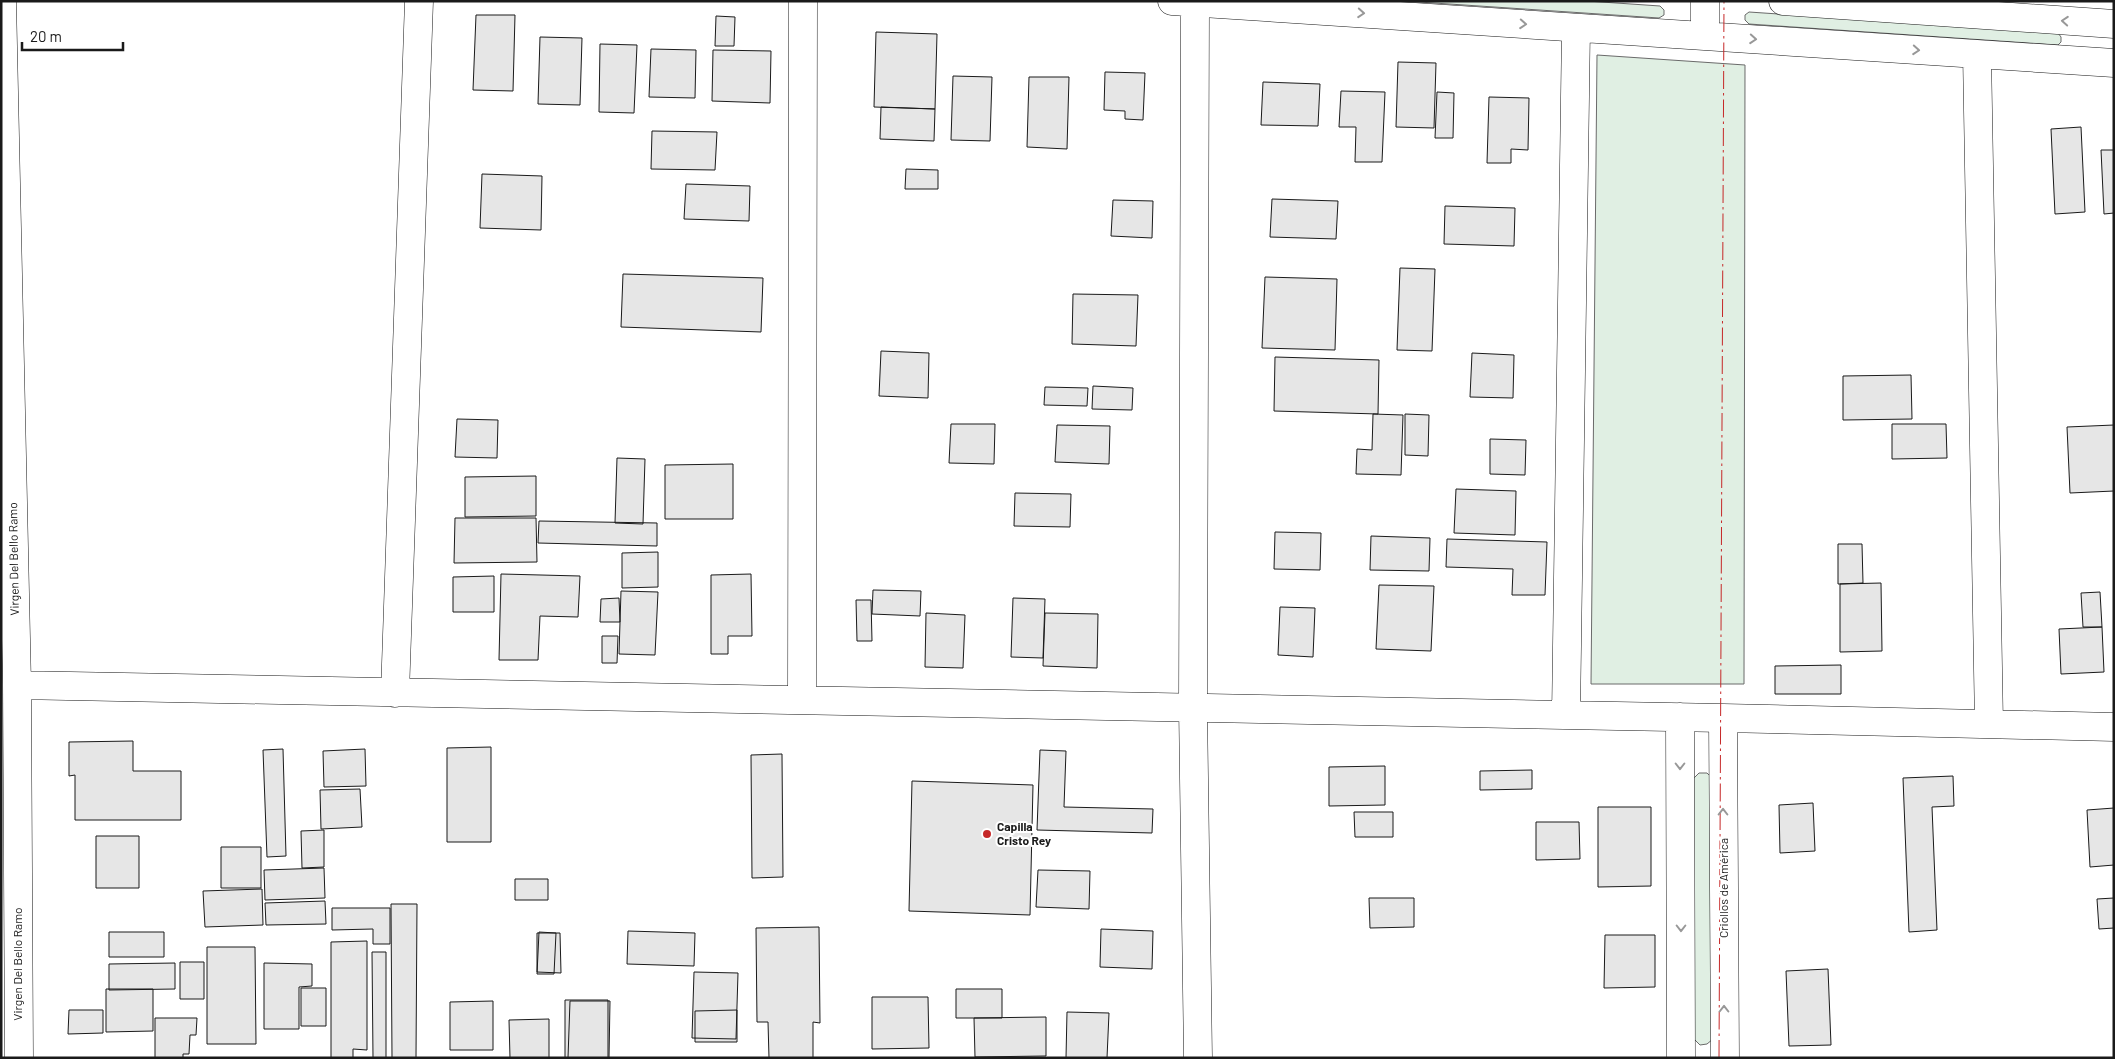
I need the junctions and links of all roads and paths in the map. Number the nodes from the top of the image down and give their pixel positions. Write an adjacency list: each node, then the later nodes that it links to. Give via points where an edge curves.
1 (2, 1): 13 (street, Virgen Del Bello Ramo)
2 (419, 1): 15 (street)
3 (803, 1): 16 (street)
4 (1705, 1): 10 (street)
5 (1783, 1): 8 (street, one-way to 5)
6 (1184, 2): 7 (street); 17 (street)
7 (1333, 6): 9 (street, one-way to 9)
8 (2100, 16): 12 (street)
9 (1576, 28): 10 (street); 18 (street)
10 (1705, 36): 11 (street, one-way to 11)
11 (1977, 54): 12 (street); 21 (street)
12 (2102, 62)
13 (6, 424): 14 (street, Virgen Del Bello Ramo)
14 (17, 685): 15 (street); 23 (street, Virgen Del Bello Ramo)
15 (395, 693): 16 (street)
16 (802, 700): 17 (street)
17 (1193, 708): 18 (street); 24 (street)
18 (1566, 715): 19 (street)
19 (1680, 717): 20 (street); 25 (street, one-way to 25)
20 (1723, 718): 21 (street); 26 (street, Criollos de América, one-way to 20)
21 (1989, 724): 22 (street)
22 (2114, 728)
23 (19, 1058)
24 (1198, 1058)
25 (1681, 1058)
26 (1724, 1058)

